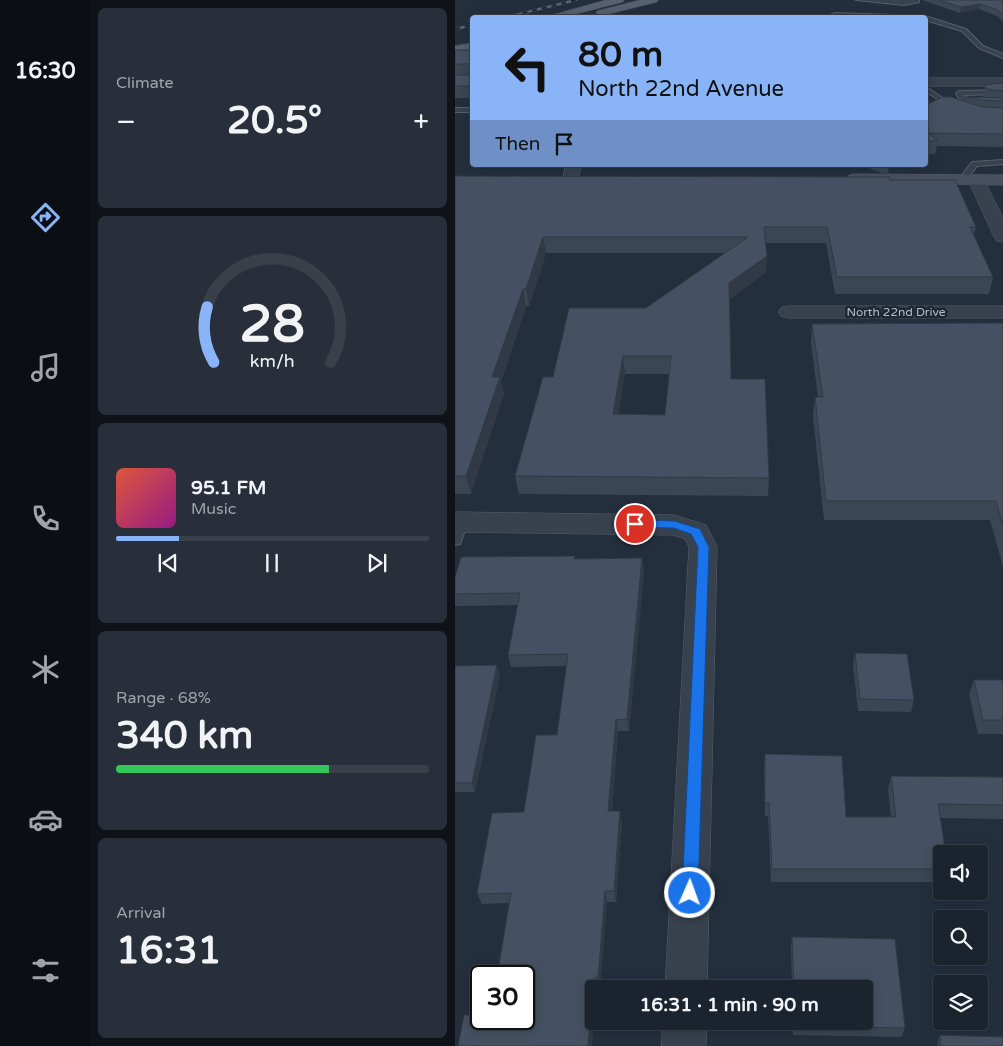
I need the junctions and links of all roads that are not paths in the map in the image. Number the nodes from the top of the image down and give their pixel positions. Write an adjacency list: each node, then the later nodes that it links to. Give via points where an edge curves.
1 (619, 0): 5 (main road)
2 (653, 0): 6 (main road)
3 (859, 0): 4 (lane, via 904,3)
4 (915, 0)
5 (558, 15)
6 (595, 15)
7 (928, 19): 12 (lane, via 964,30 981,47)
8 (470, 37): 9 (main road)
9 (455, 40)
10 (470, 47): 11 (main road)
11 (455, 50)
12 (1003, 56)
13 (928, 82): 14 (street)
14 (1003, 82)
15 (928, 90): 20 (lane)
16 (1003, 92): 17 (lane, via 959,93 973,104)
17 (1003, 106)
18 (455, 110): 19 (lane)
19 (470, 110)
20 (959, 112)
21 (1003, 162): 26 (lane, via 975,164)
22 (572, 172): 23 (street); 24 (street)
23 (551, 178)
24 (590, 178)
25 (835, 179): 26 (street)
26 (969, 180): 27 (street); 28 (street)
27 (1003, 180)
28 (1002, 234)
29 (788, 312): 30 (street, North 22nd Drive)
30 (1003, 312)
31 (457, 528): 32 (street, via 674,524 696,532 703,547)
32 (686, 980)
33 (685, 1030): 34 (street)
34 (684, 1046)

